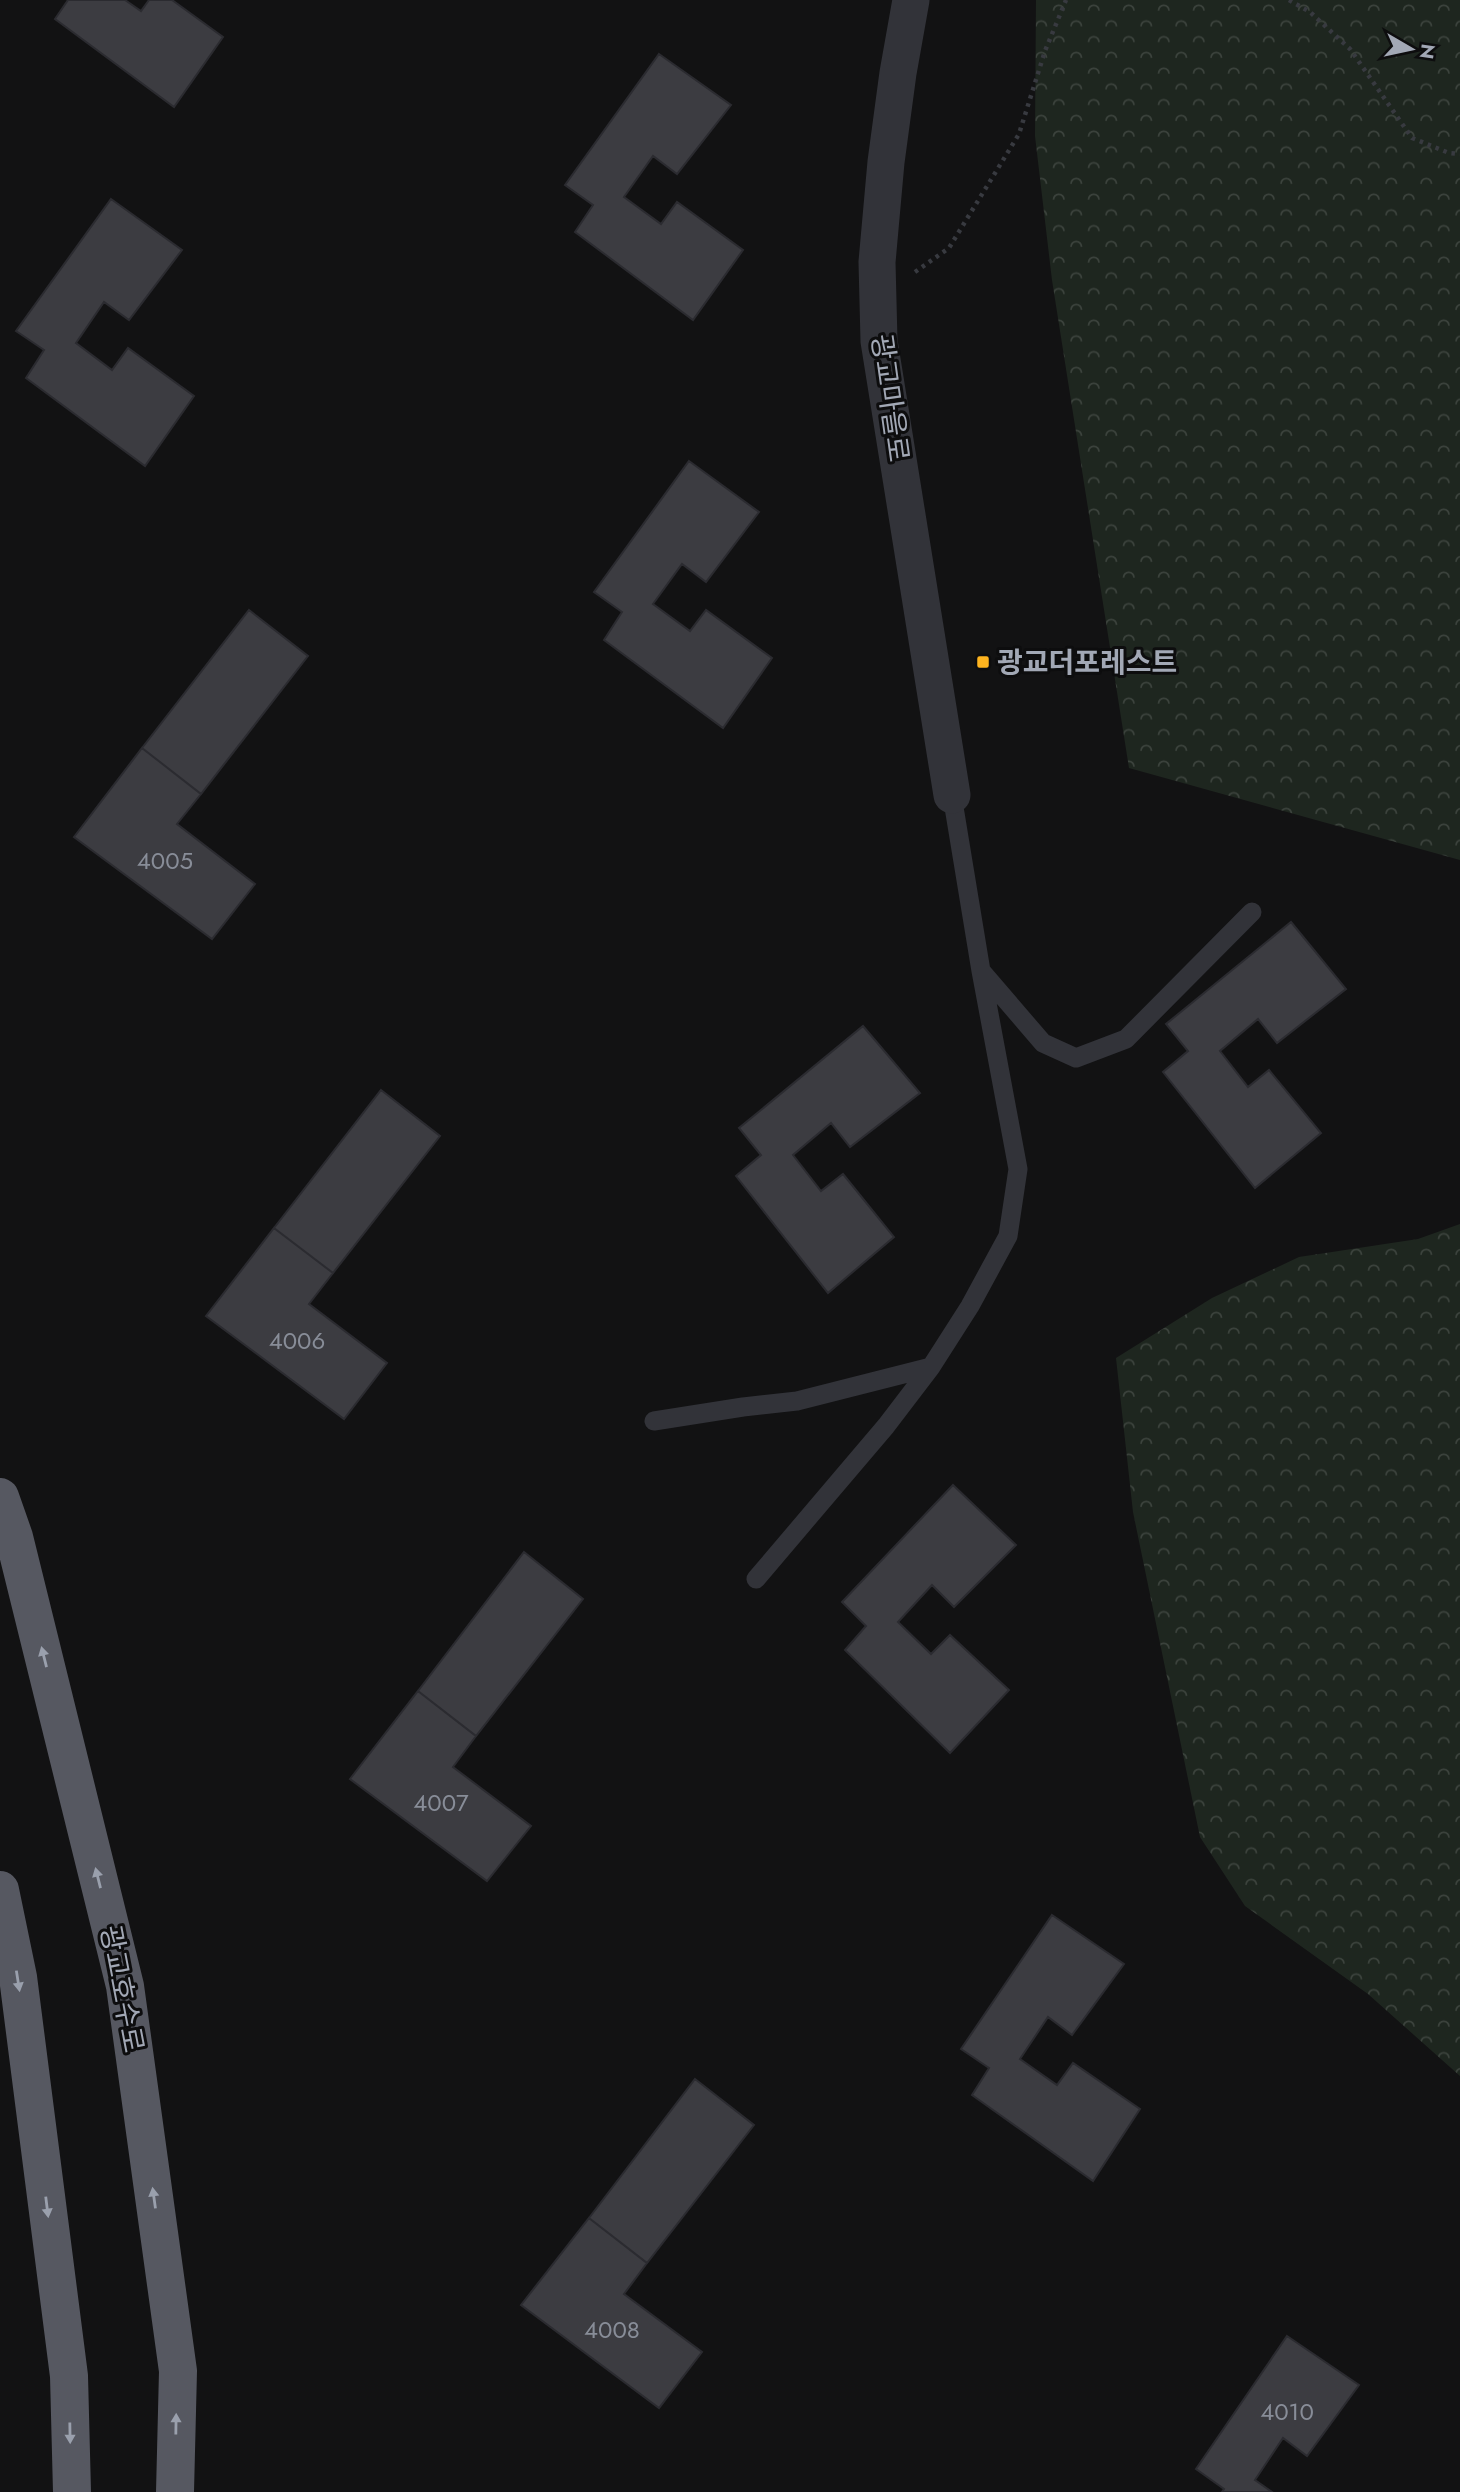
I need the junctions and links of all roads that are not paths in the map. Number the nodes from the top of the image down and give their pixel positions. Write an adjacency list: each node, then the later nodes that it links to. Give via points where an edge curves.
1 (911, 0): 2 (street, 광교마을로, via 886,162 877,261 879,341)
2 (952, 795): 4 (lane)
3 (1252, 912): 4 (lane, via 1126,1039 1076,1058 1043,1043)
4 (981, 971): 5 (lane, via 1018,1169 1008,1236)
5 (931, 1367): 6 (lane, via 797,1401); 8 (lane)
6 (654, 1421)
7 (0, 1497): 11 (highway, 광교호수로, one-way to 7, via 178,2371 125,1986 14,1537)
8 (756, 1579)
9 (0, 1890): 10 (highway, one-way to 10, via 18,1978 69,2376)
10 (72, 2492)
11 (175, 2492)

